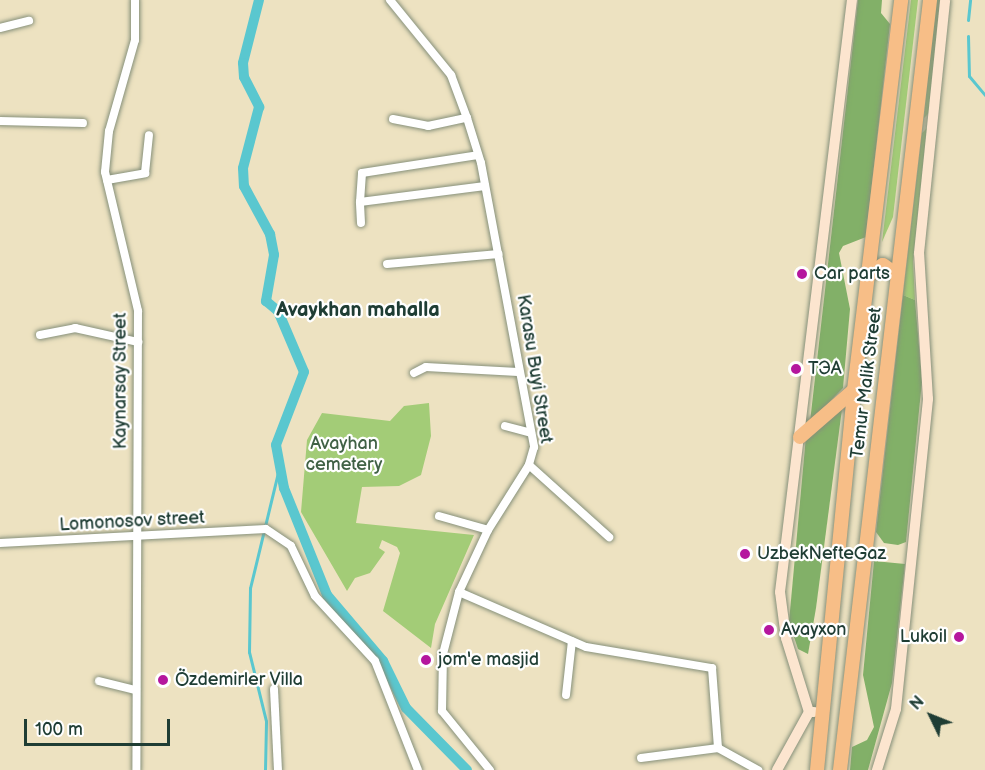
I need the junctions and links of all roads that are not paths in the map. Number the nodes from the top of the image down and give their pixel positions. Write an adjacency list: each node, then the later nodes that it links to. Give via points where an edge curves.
1 (135, 0): 17 (street, Kaynarsay Street, via 135,40 109,131)
2 (390, 0): 10 (street, Karasu Buyi Street, via 451,75)
3 (852, 0): 32 (street)
4 (901, 0): 24 (highway, Temur Malik Street)
5 (930, 0): 15 (highway, Temur Malik Street)
6 (945, 0): 9 (street)
7 (29, 21): 8 (street)
8 (0, 28)
9 (933, 116): 15 (street); 57 (street, via 918,272 928,399 896,709)
10 (467, 118): 11 (street, via 428,126); 16 (street, Karasu Buyi Street)
11 (393, 119)
12 (0, 121): 13 (street)
13 (83, 123)
14 (149, 135): 17 (street, via 145,172)
15 (914, 135): 23 (highway, Temur Malik Street)
16 (478, 155): 18 (street, Karasu Buyi Street); 19 (street, via 362,173)
17 (107, 180): 26 (street, Kaynarsay Street, via 138,311)
18 (486, 186): 19 (street); 21 (street, Karasu Buyi Street)
19 (360, 202): 20 (street)
20 (362, 223)
21 (499, 254): 22 (street); 27 (street, Karasu Buyi Street)
22 (387, 264)
23 (897, 274): 24 (highway, via 883,265); 46 (highway, Temur Malik Street)
24 (867, 276): 29 (highway, Temur Malik Street)
25 (40, 335): 26 (street, via 75,328)
26 (138, 342): 36 (street, Kaynarsay Street)
27 (518, 372): 28 (street, via 426,368); 31 (street, Karasu Buyi Street)
28 (414, 373)
29 (854, 390): 32 (highway); 45 (highway, Temur Malik Street)
30 (505, 426): 31 (street)
31 (531, 433): 33 (street, Karasu Buyi Street)
32 (800, 437): 45 (street, via 781,603)
33 (530, 465): 35 (street, Karasu Buyi Street); 37 (street)
34 (439, 516): 35 (street)
35 (488, 530): 39 (street, Karasu Buyi Street)
36 (137, 536): 38 (street, Lomonosov street); 43 (street, Kaynarsay Street); 51 (street, Lomonosov street, via 263,530 291,546 315,596 375,661)
37 (609, 537)
38 (0, 543)
39 (459, 592): 40 (street); 52 (street, Karasu Buyi Street, via 443,654 442,711)
40 (572, 641): 44 (street); 47 (street, via 636,659 712,668)
41 (99, 681): 43 (street)
42 (274, 689): 50 (street)
43 (136, 690): 49 (street, Kaynarsay Street)
44 (566, 695)
45 (816, 712): 46 (highway); 54 (street); 55 (highway, Temur Malik Street)
46 (846, 717): 56 (highway, Temur Malik Street)
47 (718, 748): 48 (street); 53 (street)
48 (641, 758)
49 (136, 770)
50 (278, 770)
51 (418, 770)
52 (490, 770)
53 (758, 770)
54 (777, 770)
55 (817, 770)
56 (840, 770)
57 (877, 770)

